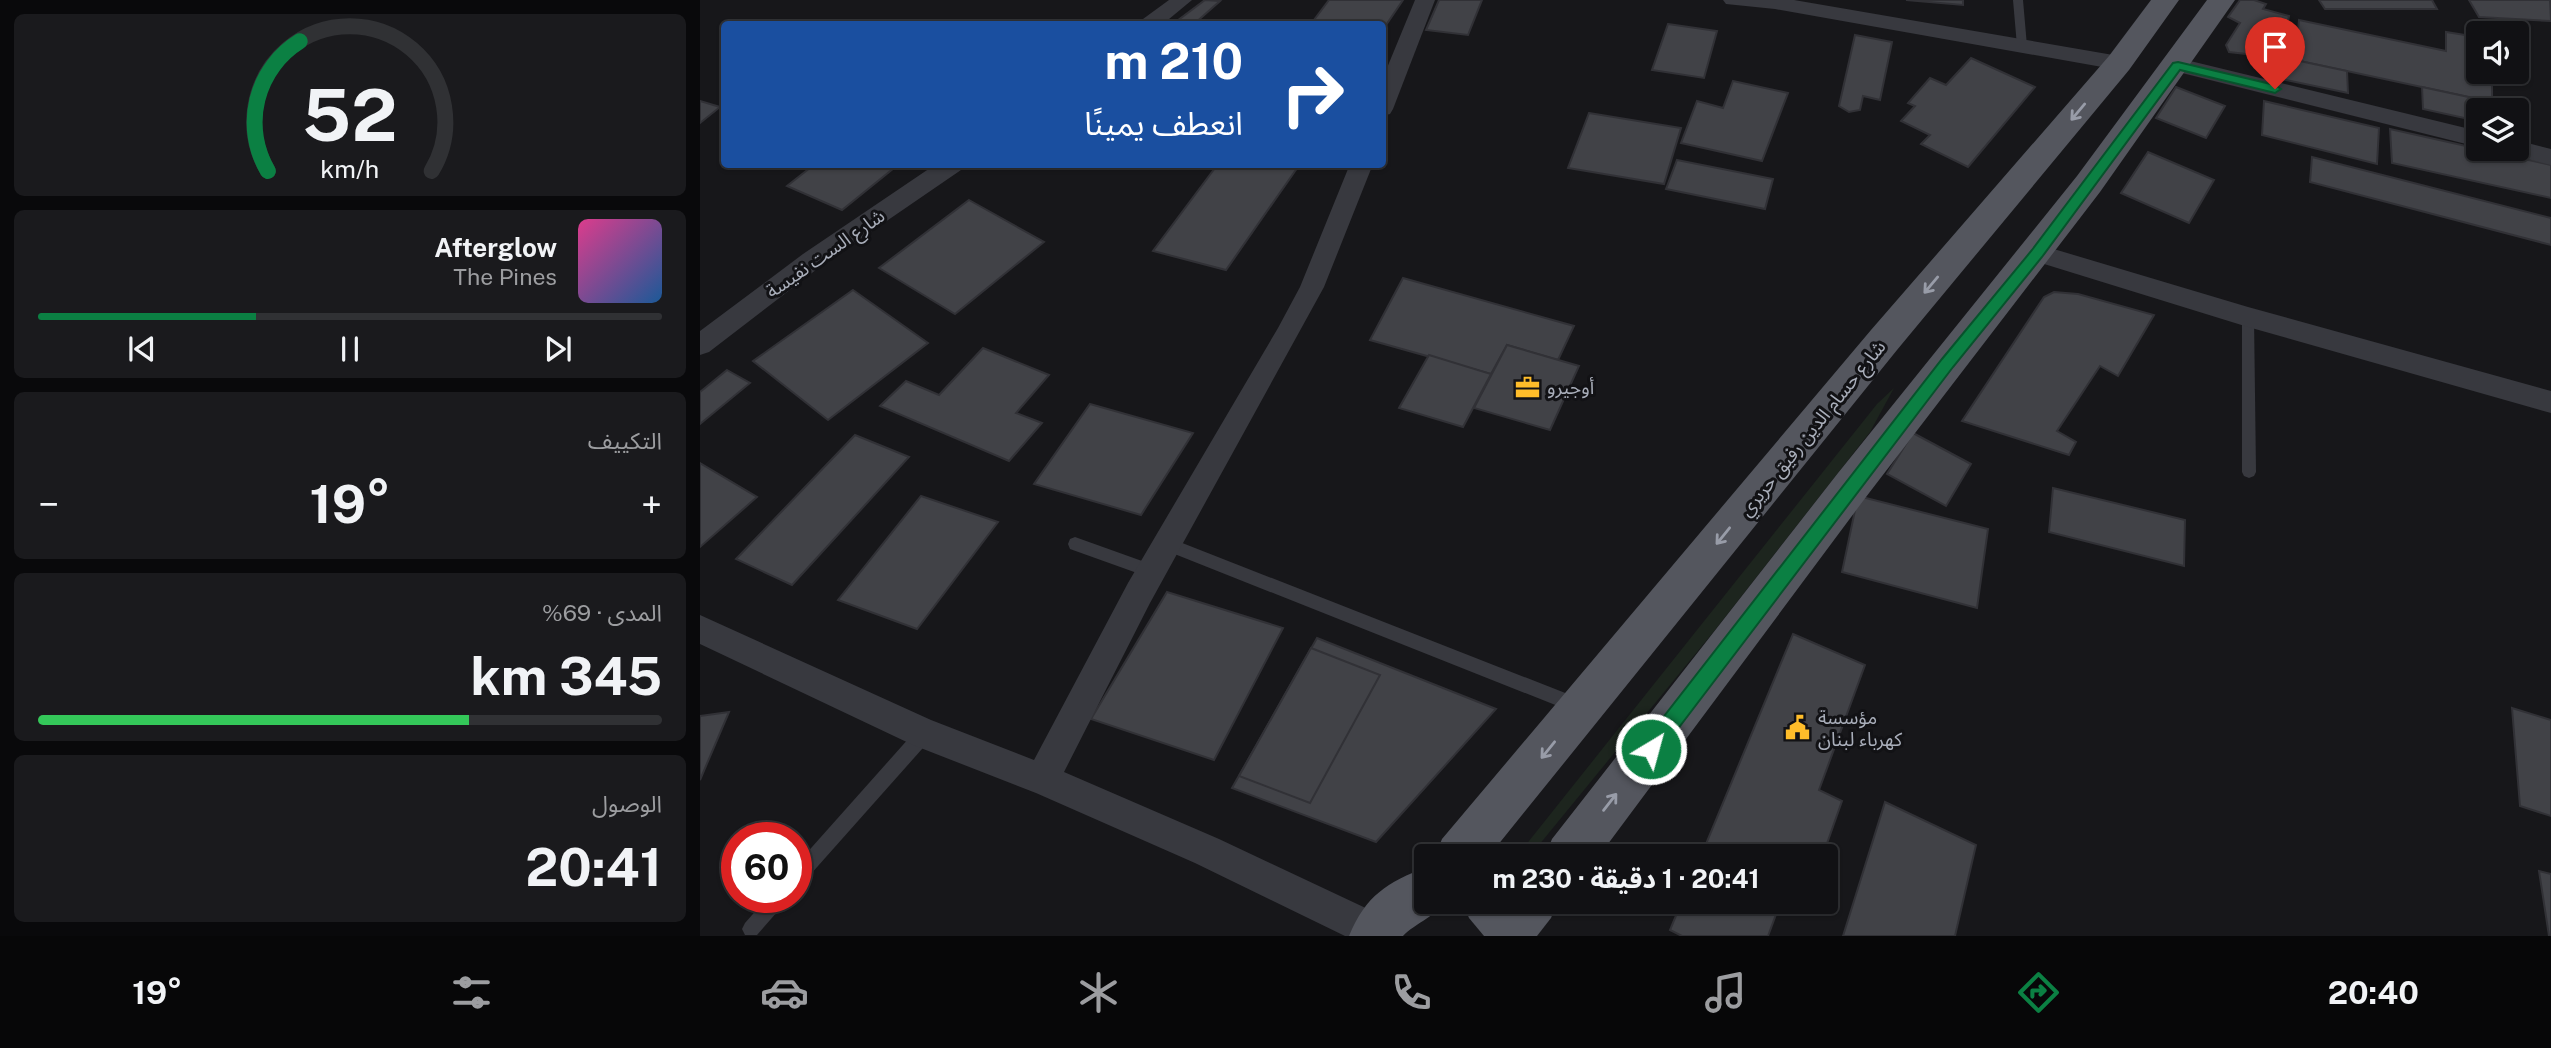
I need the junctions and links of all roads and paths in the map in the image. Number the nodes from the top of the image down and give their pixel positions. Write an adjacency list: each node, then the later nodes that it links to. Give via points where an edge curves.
1 (1182, 0): 7 (street)
2 (1425, 0): 11 (street)
3 (1733, 0): 8 (street, via 1775,3)
4 (2018, 0): 8 (lane)
5 (2165, 0): 9 (main road, شارع حسام الدين رفيق حريري)
6 (2221, 0): 10 (main road)
7 (1154, 21)
8 (2022, 46): 9 (street)
9 (2119, 63): 19 (main road, شارع حسام الدين رفيق حريري, one-way to 19)
10 (2178, 65): 12 (street); 17 (main road)
11 (1386, 99)
12 (2466, 136)
13 (2529, 151): 14 (street)
14 (2551, 157)
15 (947, 168): 20 (street, شارع الست نفيسة, via 812,260)
16 (1360, 168): 25 (street, via 1312,287)
17 (2037, 253): 18 (street); 21 (main road)
18 (2249, 317): 22 (street); 23 (lane)
19 (1884, 340): 21 (main road); 28 (main road, شارع حسام الدين رفيق حريري, one-way to 28)
20 (700, 345)
21 (1947, 363): 32 (main road, one-way to 21)
22 (2551, 402)
23 (2249, 472)
24 (1075, 544): 26 (lane)
25 (1167, 544): 26 (street); 28 (lane)
26 (1151, 571): 30 (street)
27 (700, 629): 29 (street)
28 (1583, 707): 31 (main road, شارع حسام الدين رفيق حريري, one-way to 31)
29 (924, 734): 30 (street); 33 (lane)
30 (1042, 779): 37 (street, via 1207,851)
31 (1469, 844)
32 (1578, 844)
33 (812, 860)
34 (1414, 896): 37 (main road)
35 (765, 913): 36 (lane)
36 (751, 929)
37 (1372, 935)

